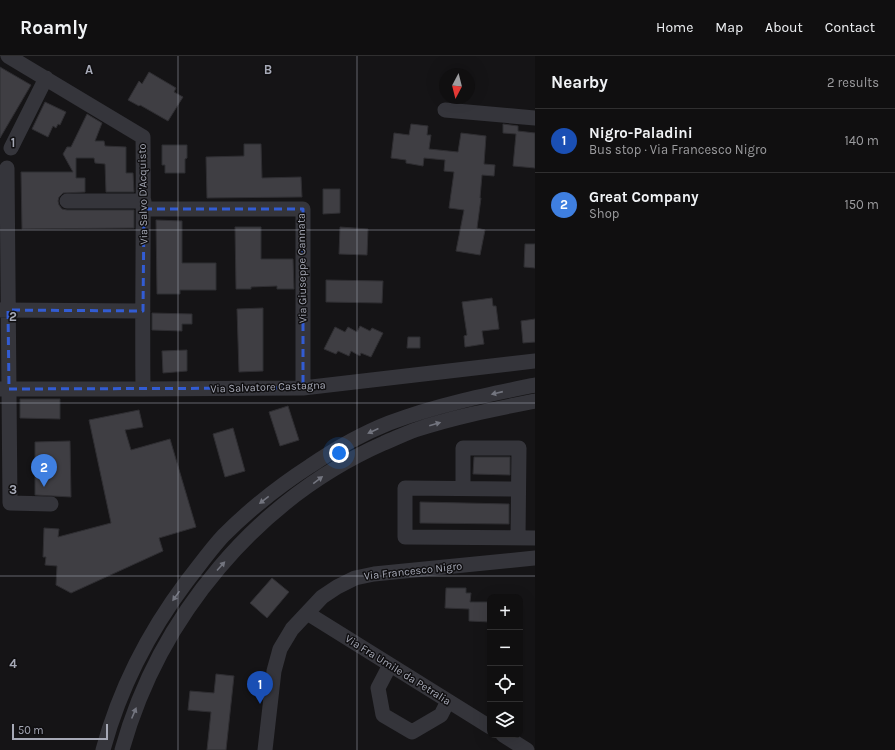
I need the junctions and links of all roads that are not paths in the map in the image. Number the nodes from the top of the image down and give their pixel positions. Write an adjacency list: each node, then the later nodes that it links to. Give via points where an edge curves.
1 (8, 56): 2 (street, Via Salvo D'Acquisto)
2 (46, 78): 5 (street); 9 (street, Via Salvo D'Acquisto, via 143,137)
3 (446, 110): 4 (street)
4 (535, 118)
5 (11, 148)
6 (7, 168): 7 (street)
7 (4, 190): 10 (street)
8 (67, 201): 9 (street)
9 (144, 205): 11 (street, Via Salvo D'Acquisto); 15 (street, Via Giuseppe Cannata, via 303,209)
10 (4, 310): 11 (street); 14 (street)
11 (142, 311): 16 (street, Via Salvo D'Acquisto)
12 (535, 361): 15 (street, Via Salvatore Castagna)
13 (535, 385): 29 (street, one-way to 29, via 440,406 388,424 339,447 293,477 255,507 223,537 199,565 150,636 132,671 111,722)
14 (4, 388): 16 (street, Via Salvatore Castagna); 20 (street, via 10,503)
15 (303, 388): 16 (street, Via Salvatore Castagna)
16 (143, 389)
17 (535, 401): 30 (street, one-way to 17, via 129,724 151,672 181,619 211,576 246,538 285,504 336,468 364,452 414,430 466,415)
18 (463, 488): 19 (street); 19 (street, via 463,448 519,448); 21 (street, via 405,488 405,537)
19 (518, 489): 21 (street)
20 (51, 504)
21 (518, 538): 22 (street)
22 (535, 538)
23 (535, 558): 24 (street, Via Francesco Nigro, via 355,578 322,597)
24 (307, 613): 25 (street, Via Fra Umile da Petralia); 31 (street, Via Francesco Nigro, via 292,629 280,649 274,671)
25 (390, 665): 26 (street, Via Fra Umile da Petralia); 26 (street, via 378,688 383,715 412,732 441,715)
26 (448, 701): 27 (street, Via Fra Umile da Petralia)
27 (487, 725)
28 (508, 738): 32 (street)
29 (103, 750)
30 (122, 750)
31 (265, 750)
32 (528, 750)

